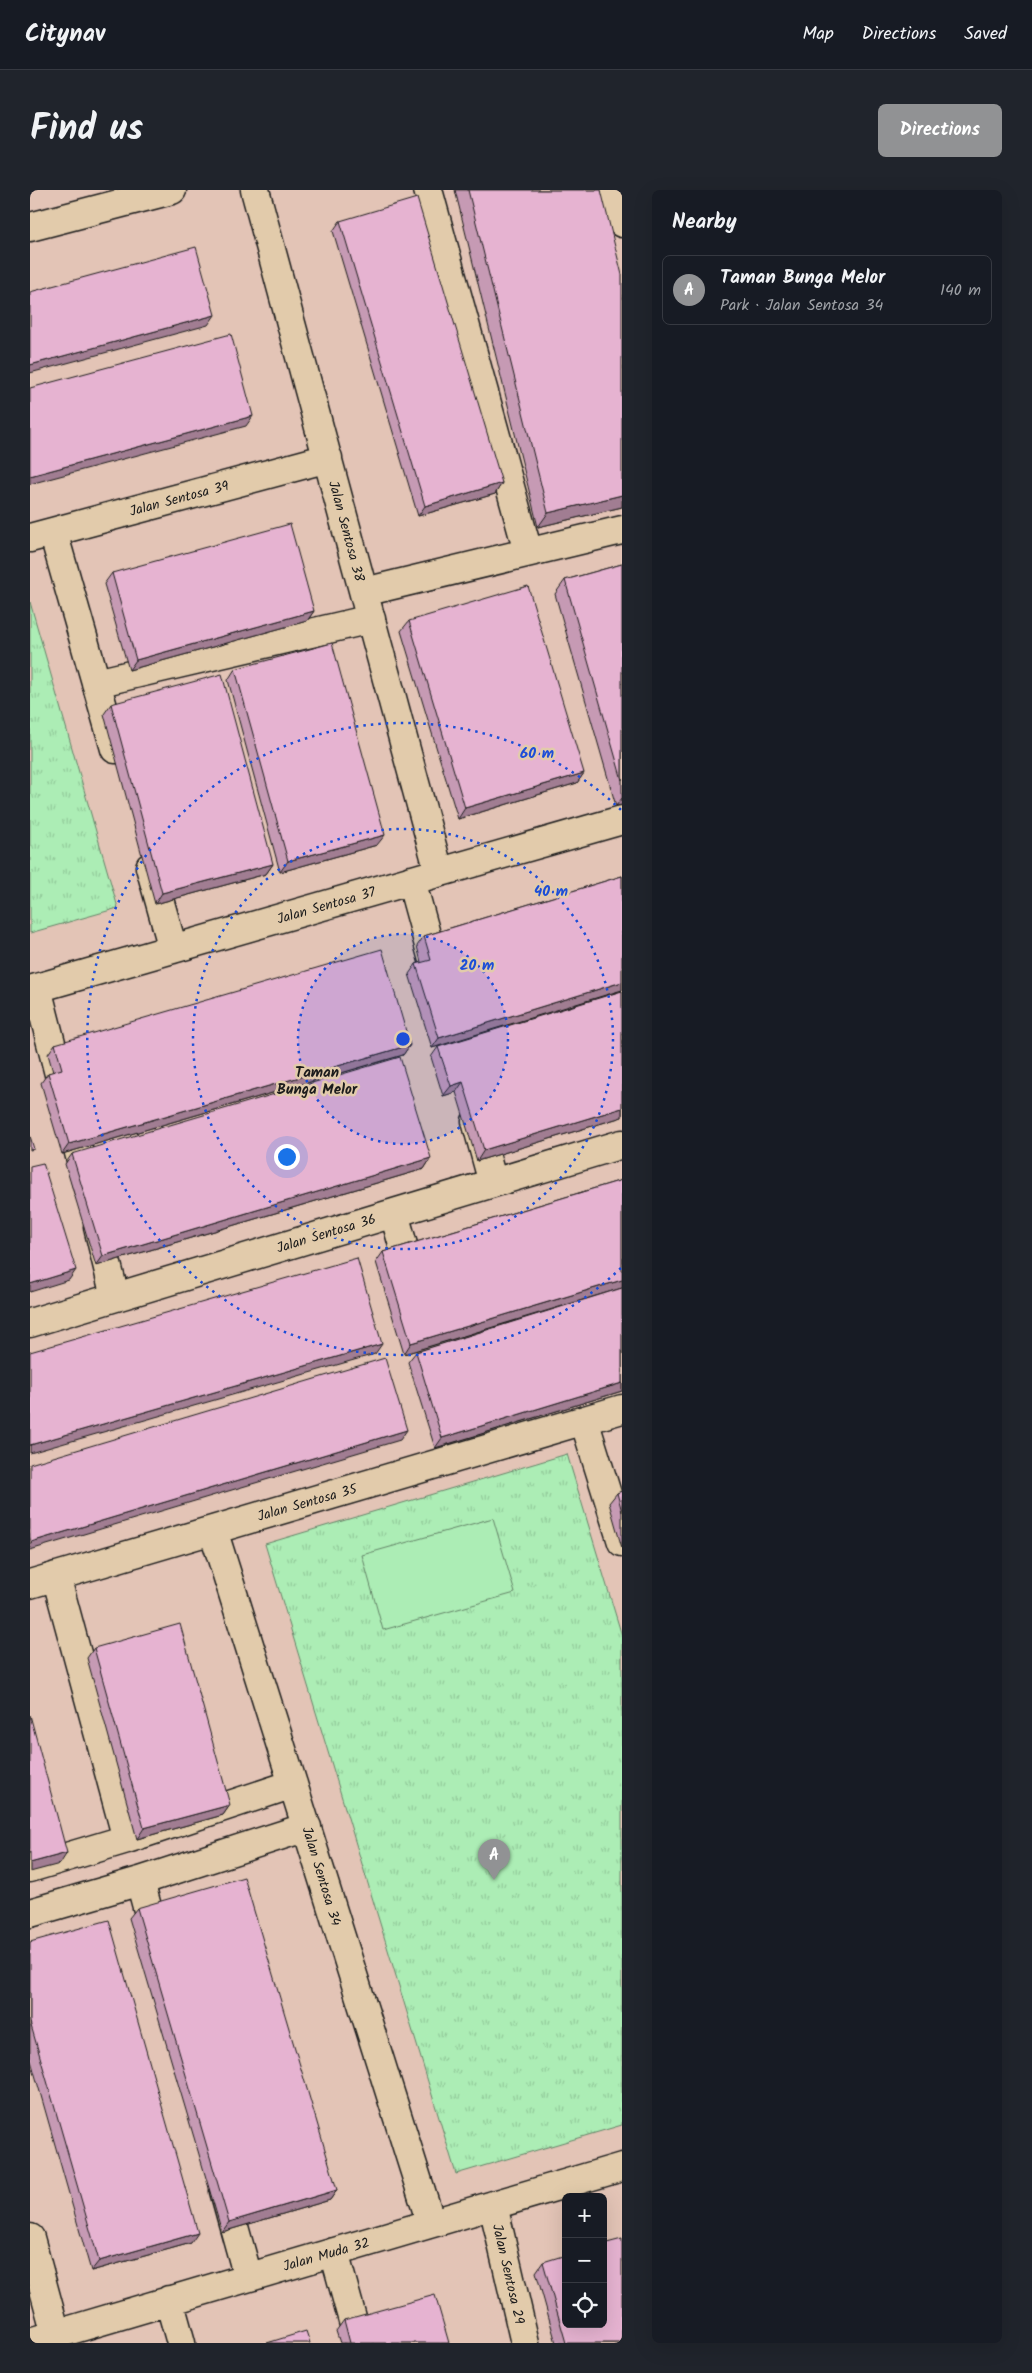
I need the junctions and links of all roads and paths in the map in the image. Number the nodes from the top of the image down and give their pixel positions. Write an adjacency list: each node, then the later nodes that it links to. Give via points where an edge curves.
1 (172, 190): 6 (street)
2 (255, 190): 7 (street, Jalan Sentosa 38)
3 (428, 190): 10 (street)
4 (612, 190): 5 (street)
5 (622, 223)
6 (30, 227)
7 (328, 458): 9 (street, Jalan Sentosa 39); 11 (street, Jalan Sentosa 38)
8 (622, 530): 10 (street)
9 (41, 535): 13 (street)
10 (528, 552): 11 (street)
11 (364, 592): 12 (street, Jalan Sentosa 38)
12 (371, 619): 13 (street); 17 (street, Jalan Sentosa 38)
13 (96, 682): 14 (street)
14 (121, 768)
15 (622, 820): 17 (street, Jalan Sentosa 37)
16 (143, 844): 19 (street)
17 (439, 872): 18 (street, Jalan Sentosa 37)
18 (411, 880): 19 (street, Jalan Sentosa 37); 21 (street)
19 (173, 949): 20 (street, Jalan Sentosa 37)
20 (34, 989): 26 (street)
21 (442, 994)
22 (470, 1098): 24 (street)
23 (622, 1144): 24 (street, Jalan Sentosa 36)
24 (493, 1183): 25 (street, Jalan Sentosa 36)
25 (394, 1213): 26 (street, Jalan Sentosa 36); 27 (street)
26 (116, 1297): 28 (street, Jalan Sentosa 36)
27 (420, 1307)
28 (30, 1323)
29 (622, 1409): 30 (street, Jalan Sentosa 35)
30 (584, 1420): 32 (street, Jalan Sentosa 35); 34 (street)
31 (453, 1428): 32 (street)
32 (461, 1457): 33 (street, Jalan Sentosa 35)
33 (213, 1530): 35 (street, Jalan Sentosa 35); 37 (street, Jalan Sentosa 34)
34 (622, 1542)
35 (56, 1576): 36 (street, Jalan Sentosa 35); 39 (street)
36 (30, 1584)
37 (293, 1784): 38 (street, Jalan Sentosa 34); 39 (street)
38 (307, 1827): 41 (street); 47 (street, Jalan Sentosa 34)
39 (126, 1839): 40 (street)
40 (30, 1868)
41 (140, 1881): 42 (street); 43 (street)
42 (30, 1913)
43 (163, 1966)
44 (217, 2164): 50 (street)
45 (622, 2167): 46 (street, Jalan Muda 32)
46 (492, 2205): 47 (street, Jalan Muda 32); 56 (street, Jalan Sentosa 29)
47 (431, 2223): 49 (street, Jalan Muda 32)
48 (30, 2238): 52 (street)
49 (334, 2252): 50 (street, Jalan Muda 32); 55 (street)
50 (248, 2277): 51 (street, Jalan Muda 32)
51 (169, 2300): 52 (street, Jalan Muda 32); 54 (street)
52 (56, 2334): 53 (street, Jalan Muda 32)
53 (30, 2342)
54 (181, 2343)
55 (359, 2343)
56 (525, 2343)

